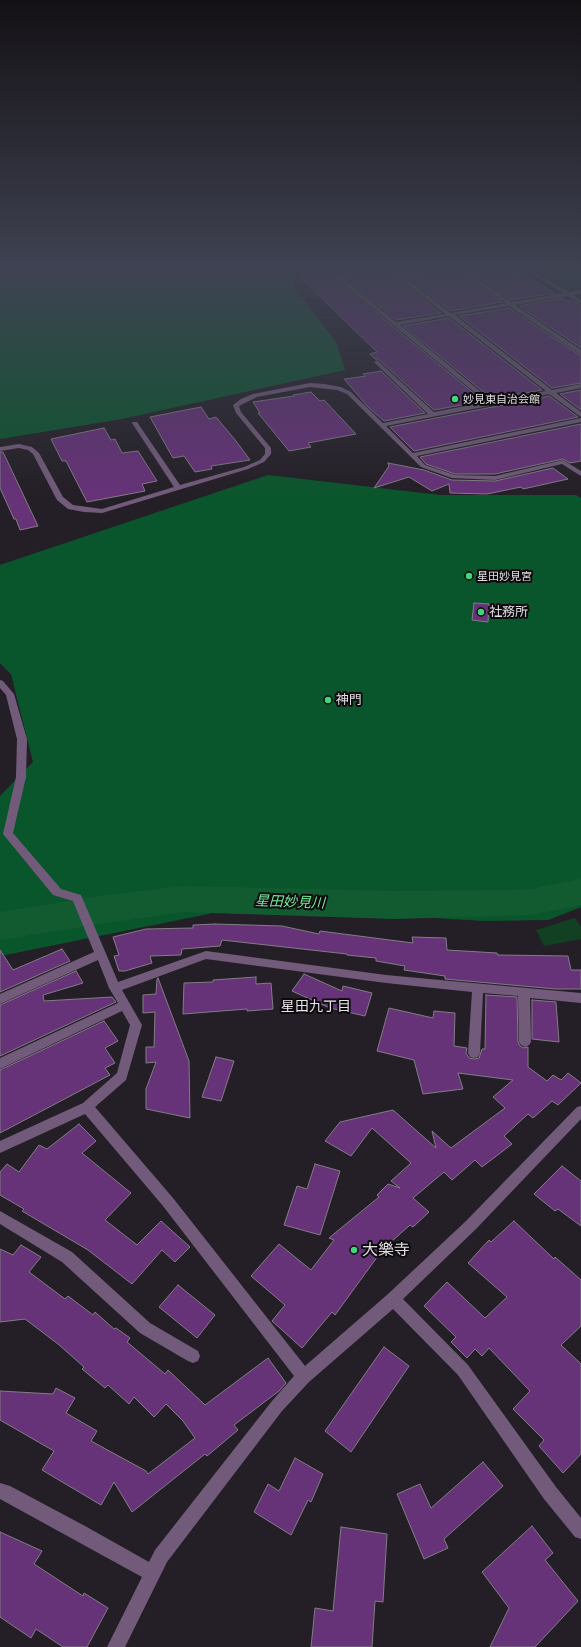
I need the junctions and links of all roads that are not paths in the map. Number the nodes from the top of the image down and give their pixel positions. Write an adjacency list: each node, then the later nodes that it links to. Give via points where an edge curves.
1 (418, 344): 8 (street)
2 (489, 344): 7 (street)
3 (568, 344): 4 (street)
4 (581, 353)
5 (377, 362): 9 (street)
6 (581, 386): 7 (street)
7 (552, 392): 8 (street); 10 (street)
8 (491, 403): 9 (street)
9 (432, 414): 13 (street)
10 (581, 415)
11 (581, 420): 15 (street)
12 (135, 423): 17 (street)
13 (380, 425): 15 (street); 17 (street, via 348,393 339,388 310,385 255,395 236,405 238,412 268,448 268,454 262,461 246,468)
14 (0, 449): 17 (street, via 19,446 30,448 36,453 60,498 71,507 84,510 102,511)
15 (411, 455): 16 (street, via 423,466 454,477 495,478 564,462)
16 (581, 474)
17 (178, 488)
18 (0, 683): 19 (street, via 10,694 22,739 21,777 8,834 57,892 77,898)
19 (101, 954): 20 (street); 24 (street)
20 (115, 988): 21 (street, via 206,955); 25 (street)
21 (478, 989): 22 (street); 27 (street)
22 (524, 993): 23 (street); 26 (street)
23 (581, 998)
24 (0, 999)
25 (125, 1005): 28 (street); 29 (street, via 136,1025 122,1076)
26 (525, 1042)
27 (474, 1053)
28 (0, 1064)
29 (87, 1107): 31 (street); 35 (street, via 168,1202)
30 (581, 1111): 33 (street, via 471,1225)
31 (0, 1147)
32 (0, 1217): 34 (street, via 67,1257 145,1328)
33 (393, 1299): 35 (street); 37 (street, via 462,1370 550,1493)
34 (193, 1356)
35 (304, 1377): 38 (street, via 258,1430 161,1556)
36 (0, 1492): 38 (street)
37 (581, 1531)
38 (152, 1573): 39 (street)
39 (116, 1647)

